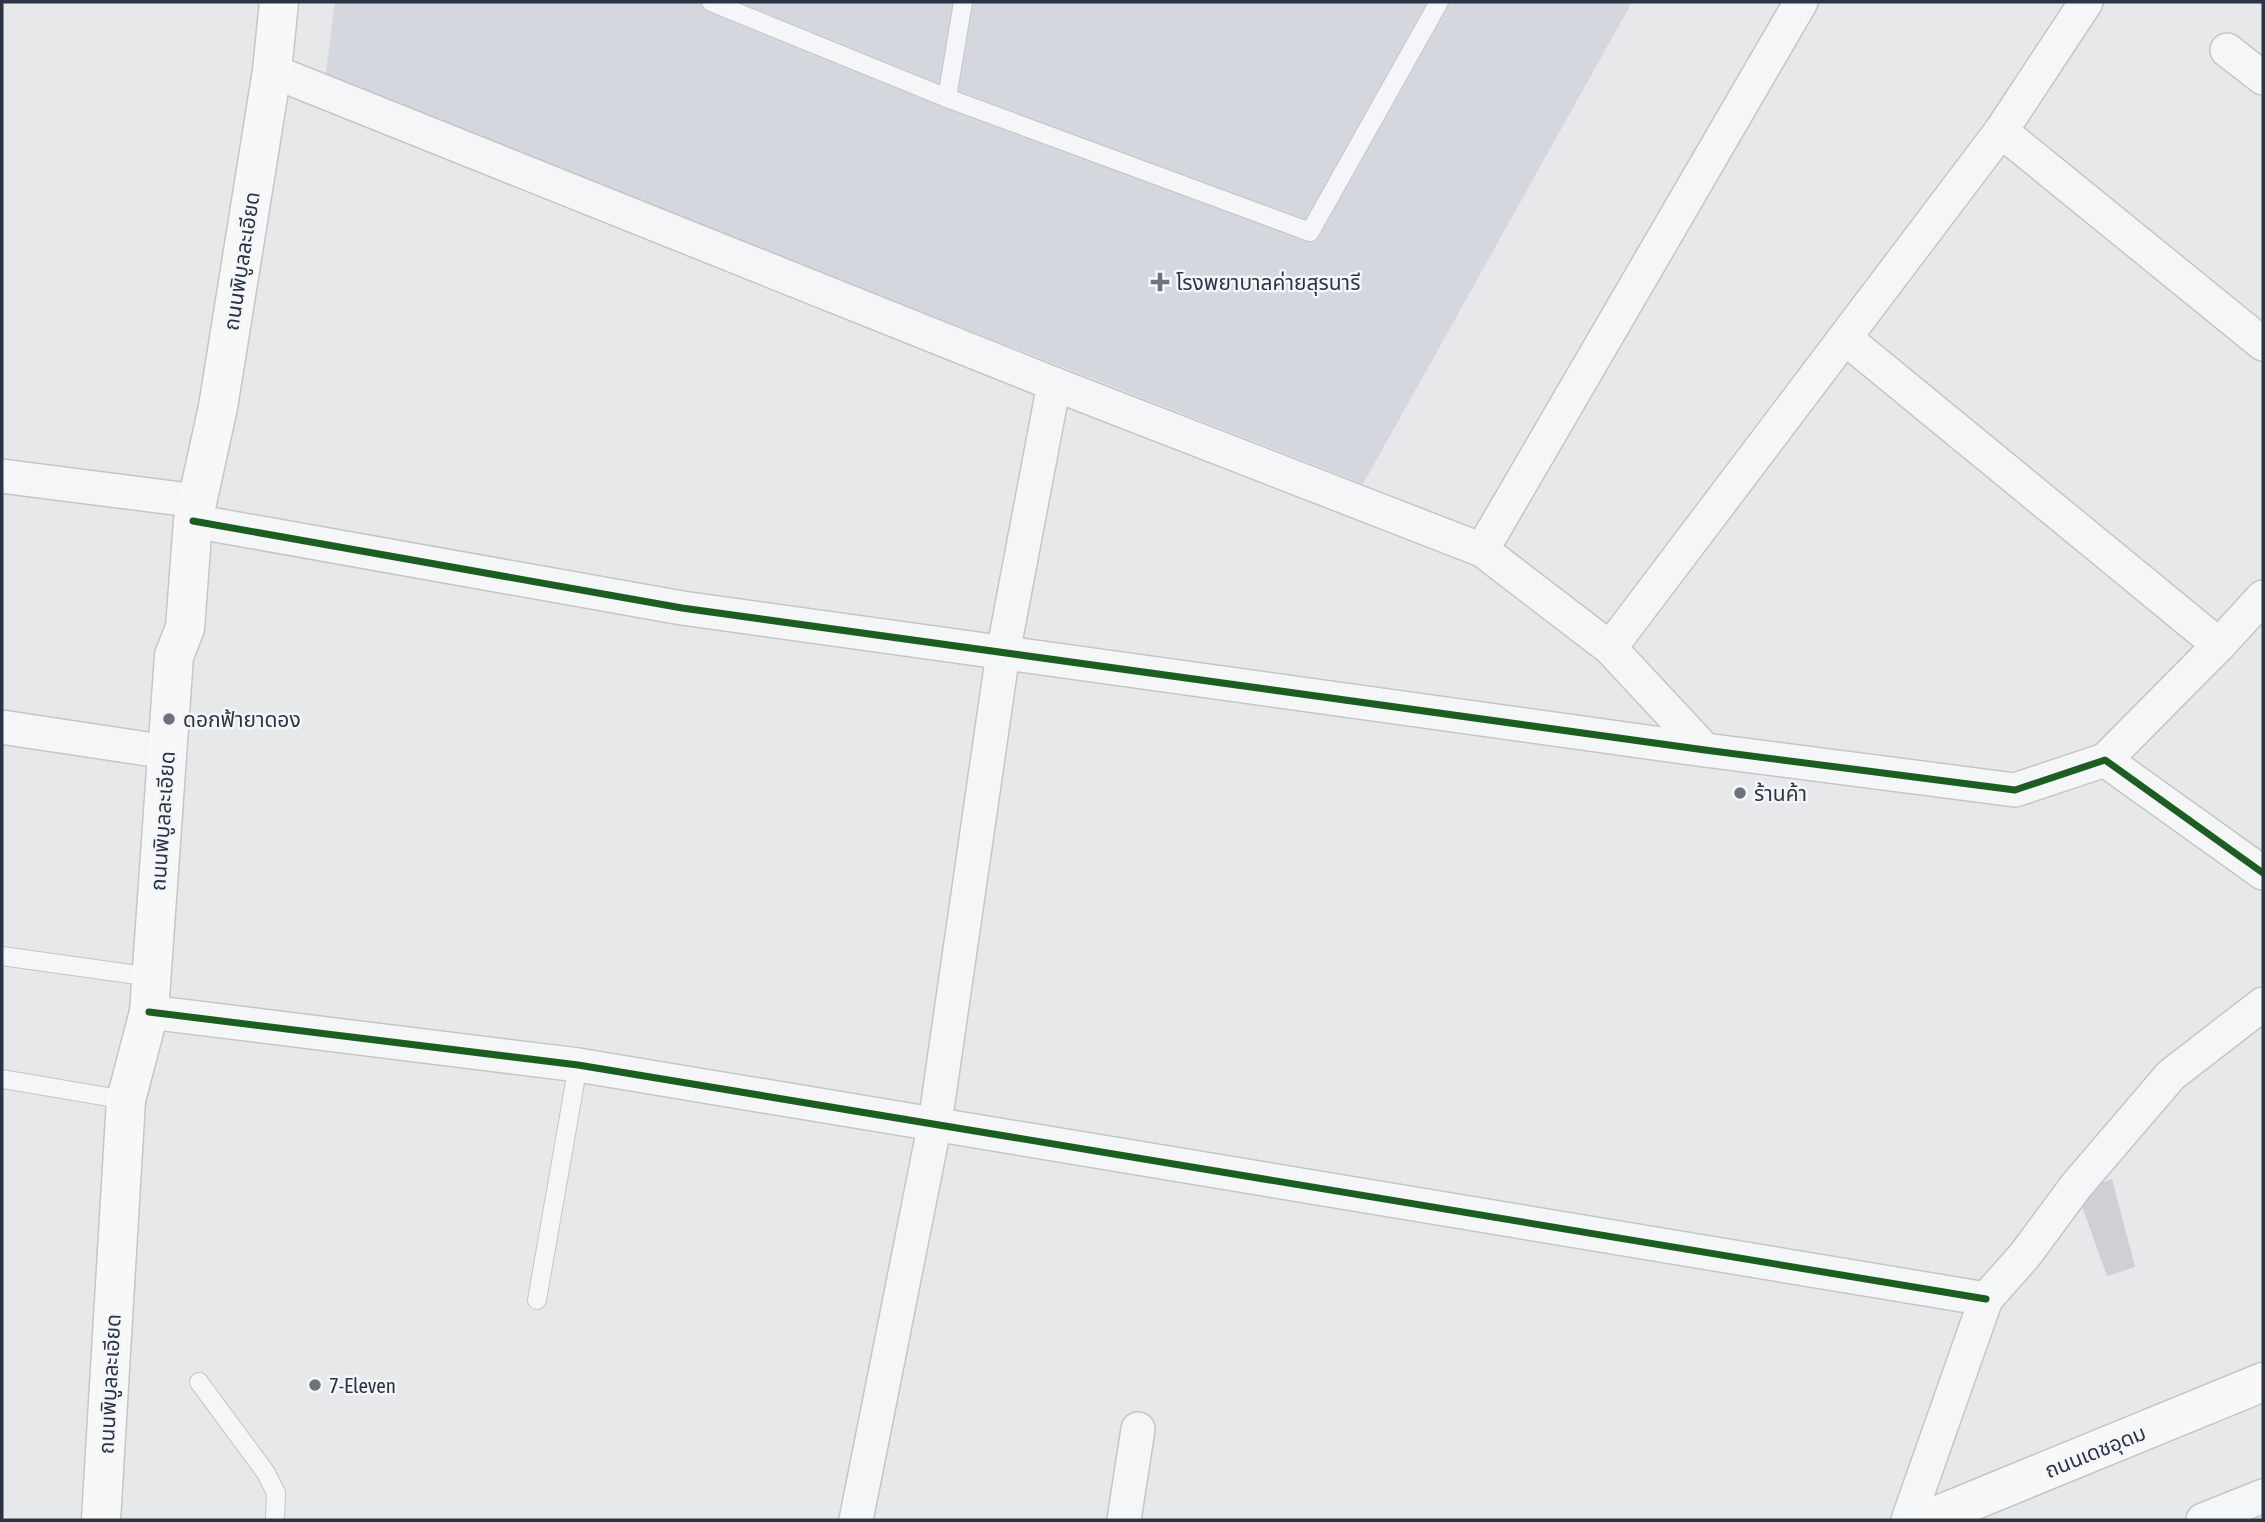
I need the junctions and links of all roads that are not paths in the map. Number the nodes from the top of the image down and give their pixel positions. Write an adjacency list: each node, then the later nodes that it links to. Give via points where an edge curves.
1 (279, 2): 8 (main road, ถนนพิบูลละเอียด)
2 (710, 2): 10 (lane)
3 (963, 2): 10 (lane)
4 (1439, 2): 10 (lane, via 1310,232)
5 (1801, 2): 17 (street)
6 (2086, 2): 11 (street)
7 (2227, 50): 9 (street)
8 (272, 71): 14 (street); 16 (main road, ถนนพิบูลละเอียด, via 218,407)
9 (2263, 78)
10 (947, 98)
11 (2001, 131): 12 (street); 13 (street)
12 (1845, 338): 19 (street); 20 (street)
13 (2263, 344)
14 (1054, 384): 17 (street); 21 (street)
15 (2, 476): 16 (street)
16 (195, 511): 21 (street, via 682,608); 24 (main road, ถนนพิบูลละเอียด, via 186,628 174,656)
17 (1482, 550): 20 (street)
18 (2263, 597): 19 (street)
19 (2219, 645): 25 (street)
20 (1610, 648): 23 (street)
21 (1003, 653): 23 (street); 33 (street)
22 (2, 727): 24 (street)
23 (1705, 750): 25 (street, via 2015,790)
24 (167, 752): 28 (main road, ถนนพิบูลละเอียด)
25 (2105, 760): 26 (street)
26 (2263, 873)
27 (2, 956): 28 (lane)
28 (150, 995): 30 (street); 32 (main road, ถนนพิบูลละเอียด)
29 (2263, 1004): 34 (street, via 2171,1076)
30 (578, 1065): 33 (street); 35 (lane)
31 (2, 1079): 32 (lane)
32 (126, 1100): 40 (main road, ถนนพิบูลละเอียด)
33 (935, 1123): 34 (street); 42 (street)
34 (1986, 1299): 44 (street)
35 (537, 1300)
36 (199, 1382): 41 (lane, via 266,1473 276,1493)
37 (2263, 1382): 45 (main road, ถนนเดชอุดม)
38 (1138, 1429): 43 (street)
39 (2263, 1496): 46 (street)
40 (101, 1520)
41 (275, 1520)
42 (856, 1520)
43 (1124, 1520)
44 (1908, 1520)
45 (1926, 1520)
46 (2203, 1520)

